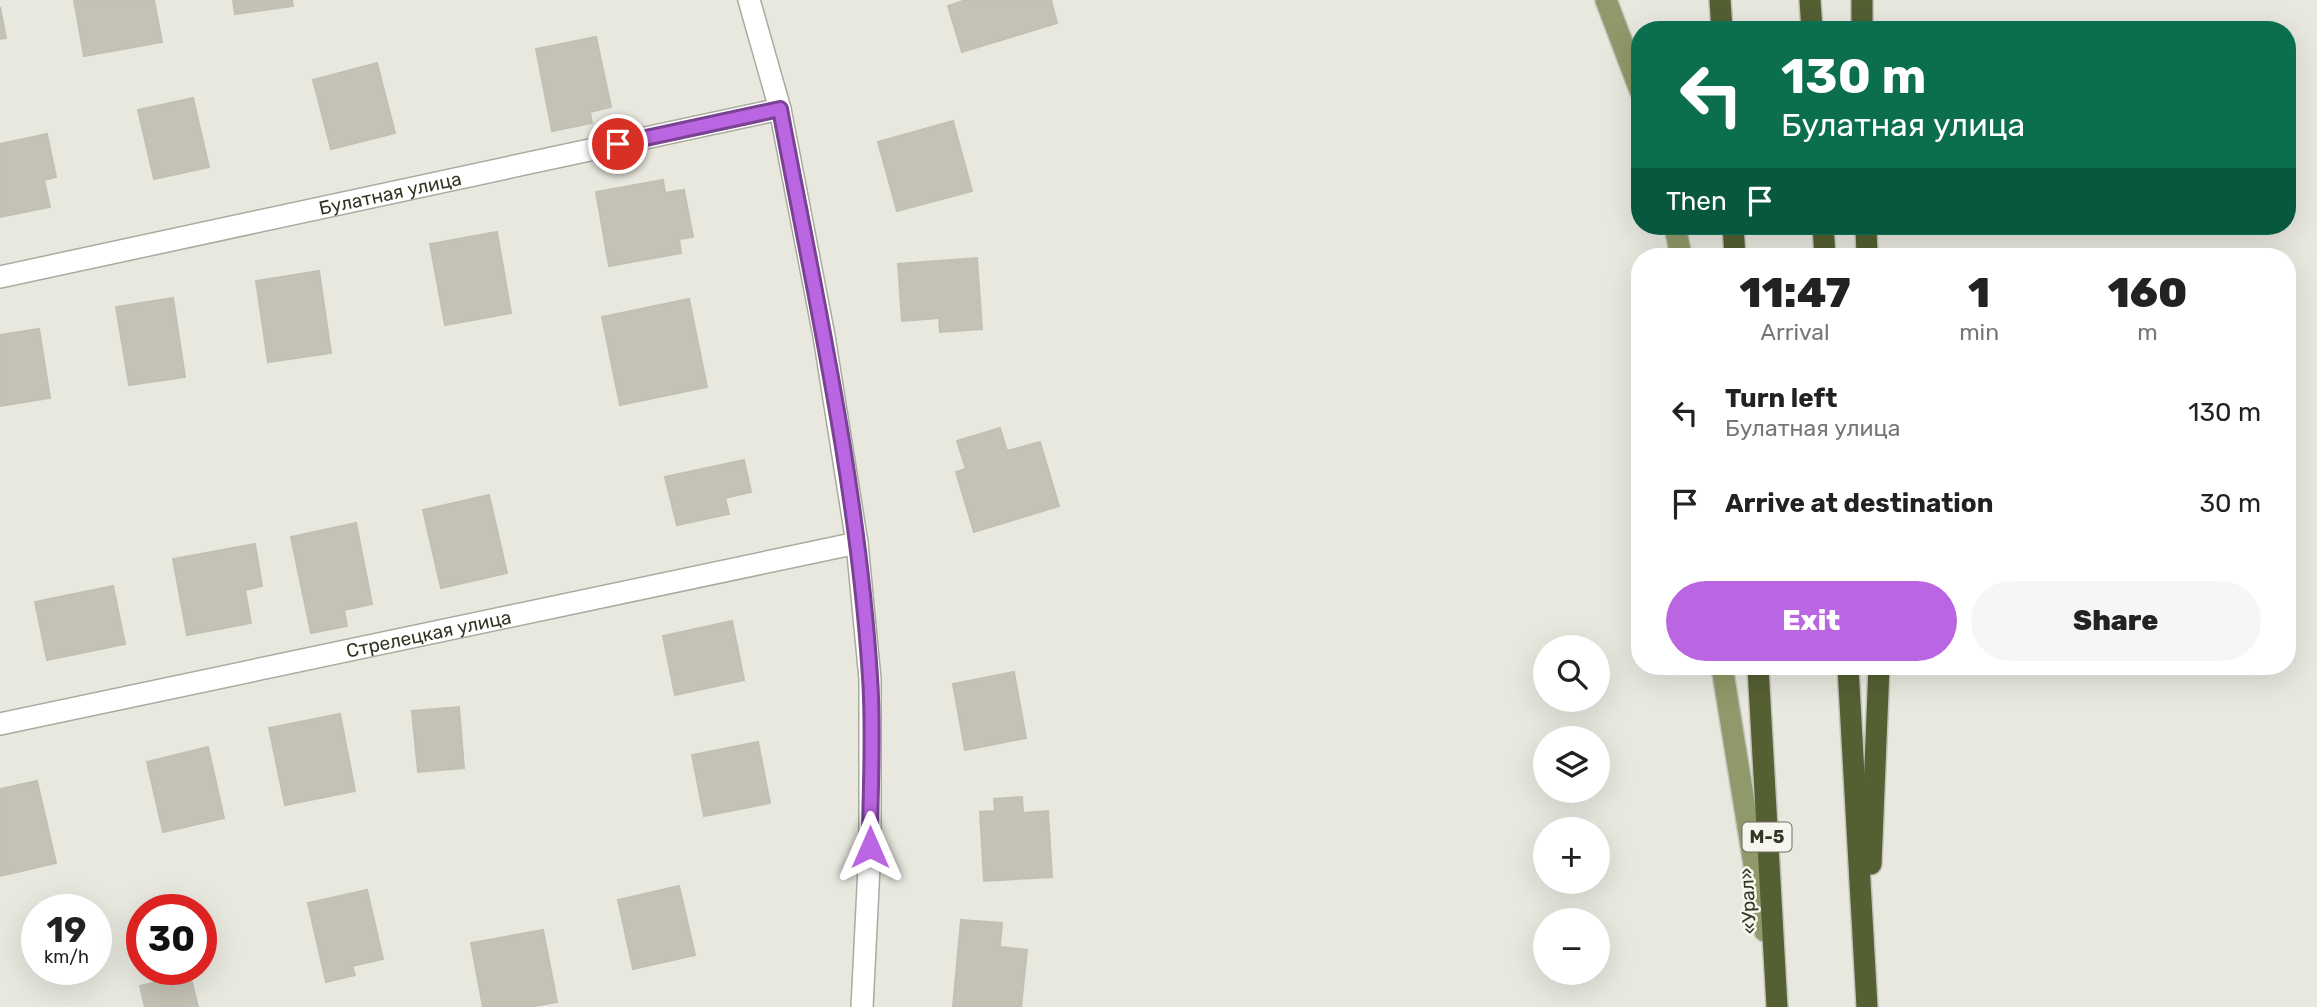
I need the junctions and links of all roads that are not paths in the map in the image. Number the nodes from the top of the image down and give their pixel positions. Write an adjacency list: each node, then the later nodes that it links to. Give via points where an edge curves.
1 (749, 0): 10 (street)
2 (1606, 0): 9 (main road)
3 (1720, 0): 6 (highway)
4 (1810, 0): 7 (highway)
5 (1862, 0): 8 (highway)
6 (1721, 21)
7 (1811, 21)
8 (1862, 21)
9 (1631, 66)
10 (780, 109): 11 (street, Булатная улица); 12 (street, via 824,336)
11 (0, 277)
12 (857, 543): 17 (street, Стрелецкая улица); 20 (street, via 870,679 870,847)
13 (1723, 675): 19 (main road)
14 (1758, 675): 19 (highway, «Урал» / М-5)
15 (1848, 675): 18 (highway)
16 (1879, 675): 18 (highway)
17 (0, 724)
18 (1866, 998)
19 (1777, 1004)
20 (862, 1007)

